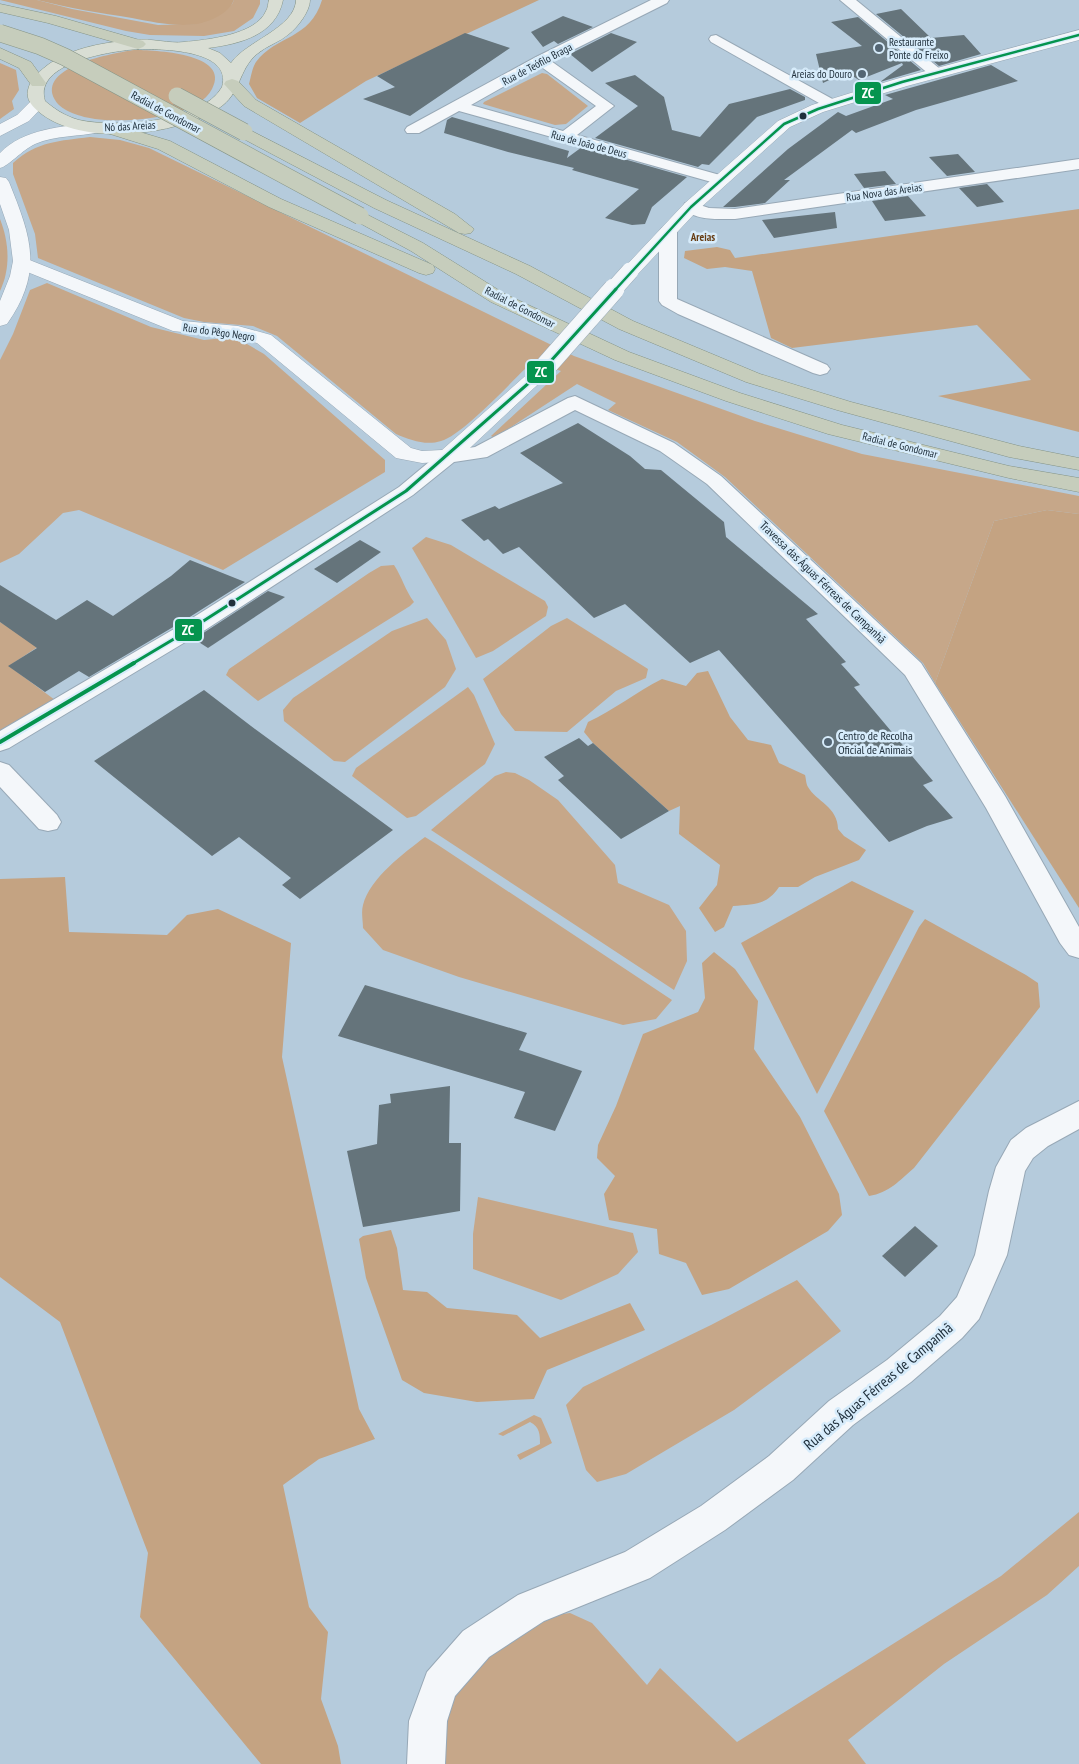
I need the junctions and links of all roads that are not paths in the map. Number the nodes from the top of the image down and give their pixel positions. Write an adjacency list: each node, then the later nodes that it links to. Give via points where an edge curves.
1 (276, 0): 11 (main road, via 270,16 246,34 224,41)
2 (303, 0): 16 (main road, Nó das Areias, via 303,7 284,31 252,50 240,62)
3 (662, 0): 13 (street, Rua de Teófilo Braga)
4 (847, 0): 15 (street)
5 (0, 8): 10 (highway)
6 (0, 20): 14 (highway, via 65,40)
7 (0, 33): 35 (highway, Radial de Gondomar, bridge, via 66,58 417,246)
8 (1079, 35): 15 (street)
9 (716, 39): 20 (street)
10 (138, 44): 11 (main road); 17 (main road, via 81,54 58,64)
11 (177, 45): 16 (main road, via 214,56 227,66)
12 (0, 53): 17 (highway, via 25,65)
13 (541, 60): 21 (street, Rua de Teófilo Braga); 26 (street, via 606,106)
14 (112, 62)
15 (935, 72): 20 (street)
16 (232, 80): 23 (main road, Nó das Areias, via 228,92 213,105 191,116 162,124); 34 (highway, via 250,103 449,218)
17 (38, 83): 19 (main road, via 35,90)
18 (165, 90): 34 (highway, Radial de Gondomar, bridge, via 380,204)
19 (38, 103): 22 (main road, Nó das Areias, via 50,114); 25 (street, via 23,118)
20 (831, 104): 29 (street, via 784,124)
21 (458, 106): 24 (street, Rua de Teófilo Braga); 26 (street, Rua de João de Deus)
22 (94, 128): 23 (main road, Nó das Areias); 27 (street, via 30,140 6,155)
23 (113, 129): 35 (highway, via 164,145 276,203 400,259)
24 (413, 130)
25 (0, 131)
26 (564, 137): 29 (street, Rua de João de Deus)
27 (0, 163)
28 (1079, 164): 31 (street, Rua Nova das Areias, via 735,214 707,213)
29 (721, 180): 31 (street)
30 (0, 182): 33 (street, via 19,233)
31 (691, 207): 32 (street)
32 (668, 232): 37 (street, via 668,301); 38 (street, bridge, via 539,374)
33 (22, 263): 36 (street); 38 (street, Rua do Pêgo Negro, via 180,327 238,332 264,339 404,453 422,457)
34 (523, 270): 39 (highway, Radial de Gondomar, via 626,325 753,378 1008,450)
35 (498, 298): 40 (highway, Radial de Gondomar, via 622,356 835,430 1009,472)
36 (0, 320)
37 (820, 370)
38 (448, 456): 41 (street, via 406,491 202,622); 44 (street, Travessa das Águas Férreas de Campanhã, via 480,454 575,402 667,447 714,480 913,669 996,803)
39 (1079, 464)
40 (1079, 485)
41 (0, 742)
42 (0, 771): 43 (street)
43 (48, 822)
44 (1079, 947)
45 (1079, 1114): 46 (street, Rua das Águas Férreas de Campanhã, via 1037,1137 1022,1149 1011,1167 992,1255 968,1308 951,1327 899,1371 841,1413 782,1468 713,1518 637,1565 531,1608 476,1644 440,1685 428,1721)
46 (426, 1764)

